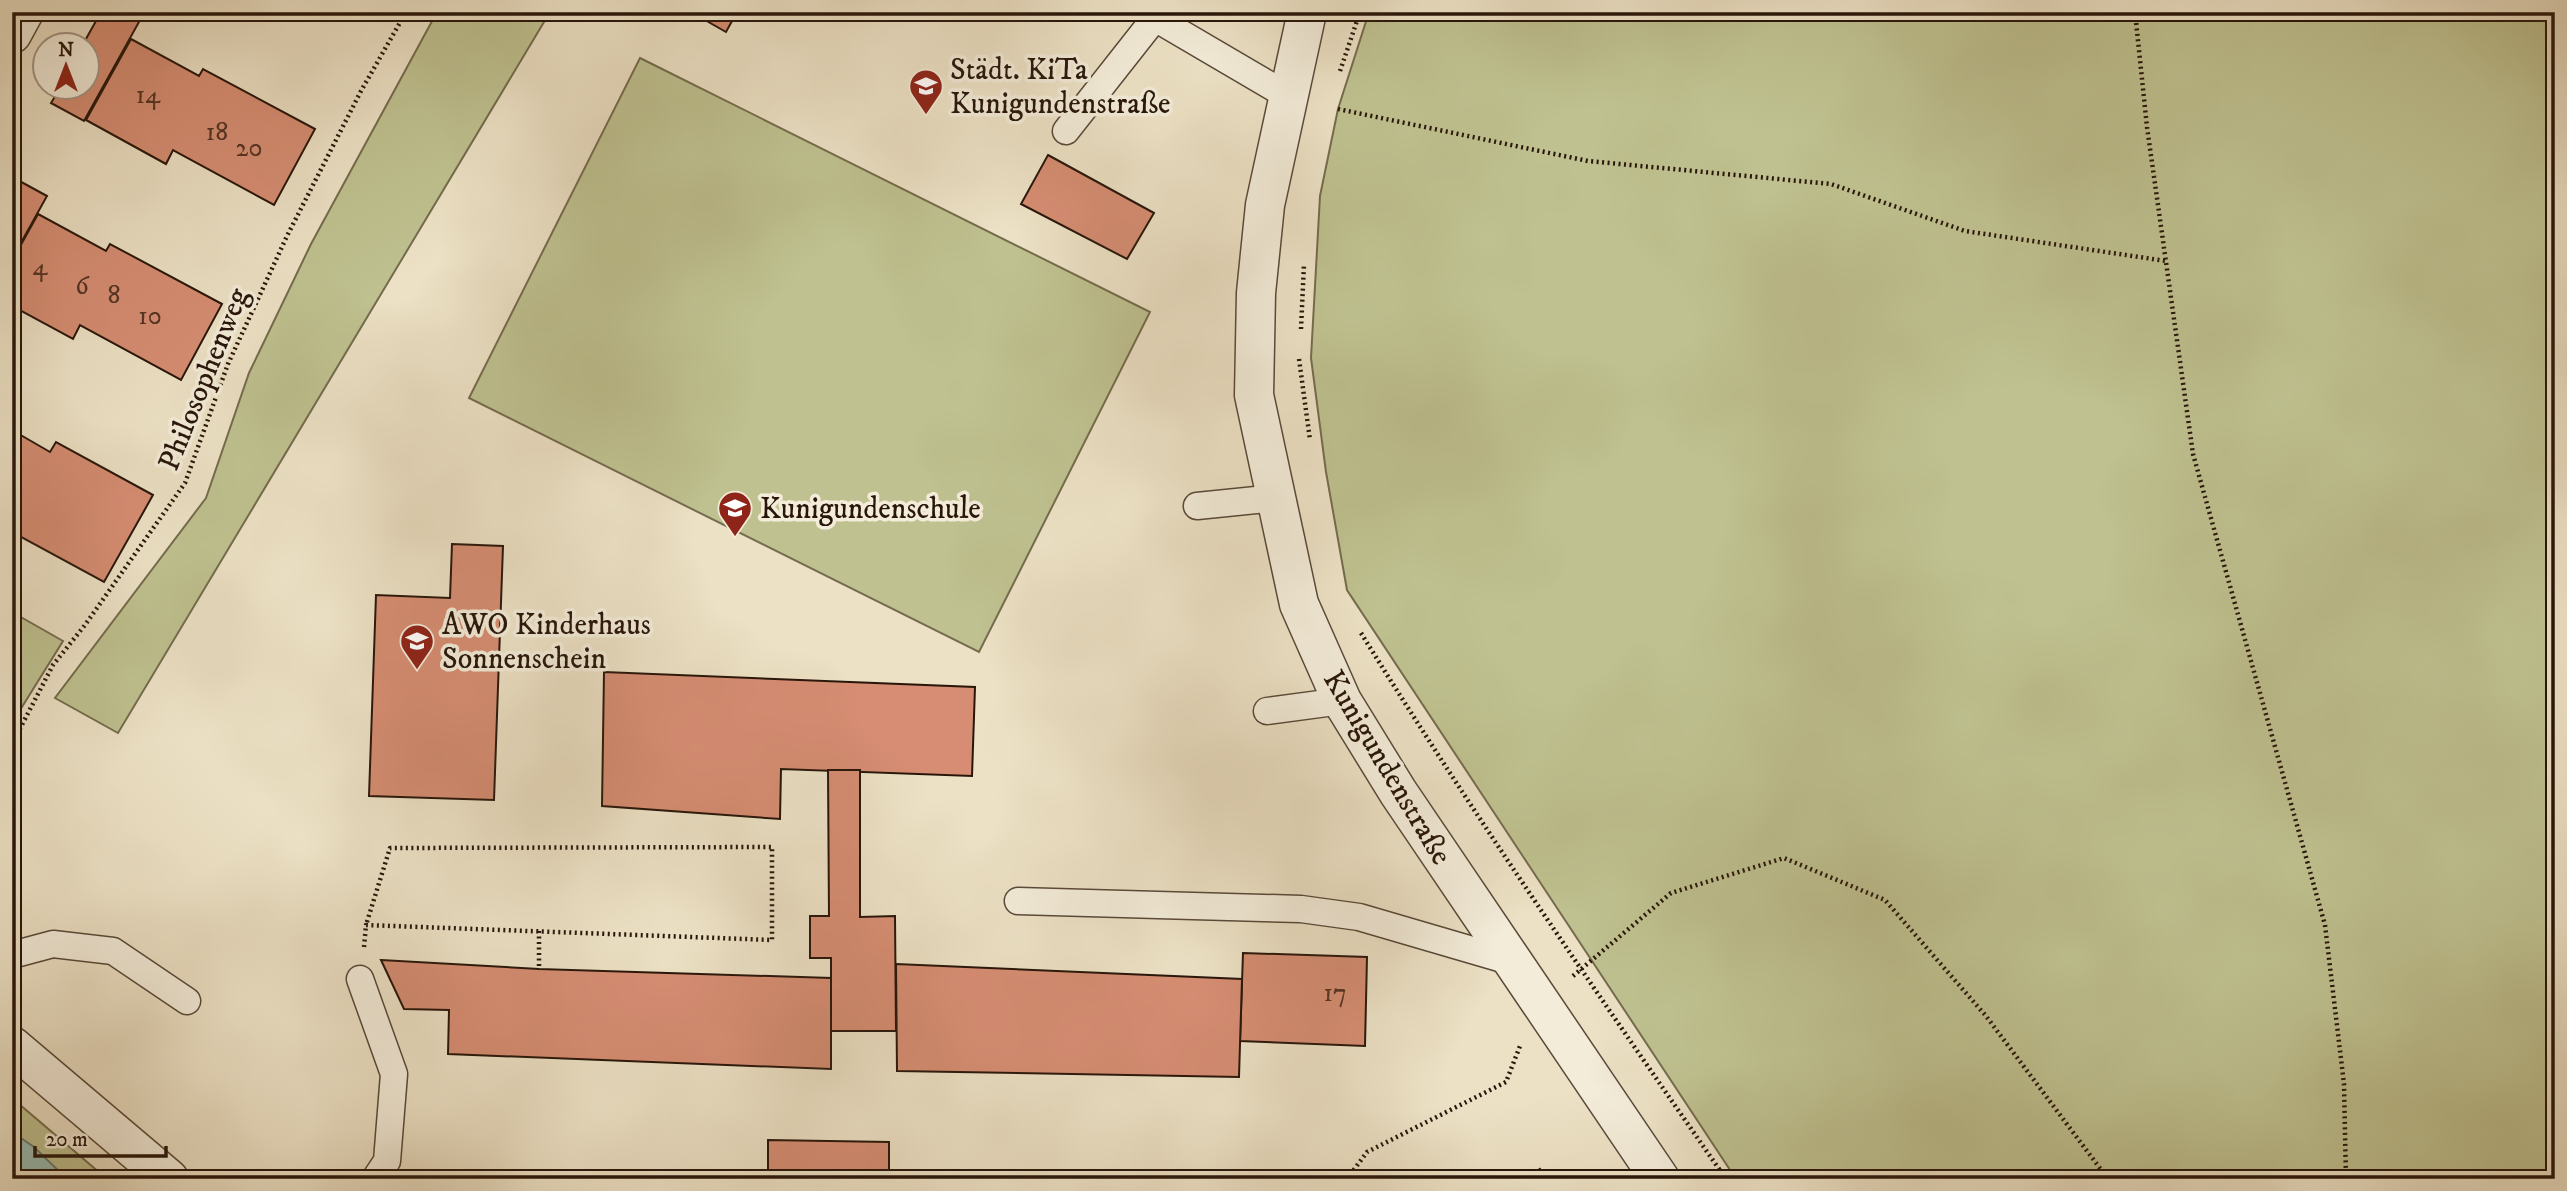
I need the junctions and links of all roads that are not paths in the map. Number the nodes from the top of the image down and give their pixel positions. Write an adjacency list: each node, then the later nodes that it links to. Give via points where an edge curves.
1 (24, 12): 3 (street)
2 (1307, 12): 4 (street, Kunigundenstraße)
3 (12, 34)
4 (1288, 96): 5 (lane, via 1155,18); 6 (street, Kunigundenstraße, via 1265,205 1256,293 1254,395)
5 (1066, 131)
6 (1276, 498): 7 (lane); 8 (street, Kunigundenstraße, via 1299,604)
7 (1197, 506)
8 (1342, 701): 9 (lane); 12 (street, Kunigundenstraße)
9 (1267, 711)
10 (1018, 901): 12 (lane, via 1301,909 1359,917)
11 (12, 955): 14 (lane, via 53,944 113,951)
12 (1513, 962): 18 (street, Kunigundenstraße)
13 (360, 979): 17 (lane, via 394,1074 387,1161)
14 (187, 1001)
15 (12, 1046): 16 (street)
16 (169, 1179)
17 (375, 1179)
18 (1660, 1179)

